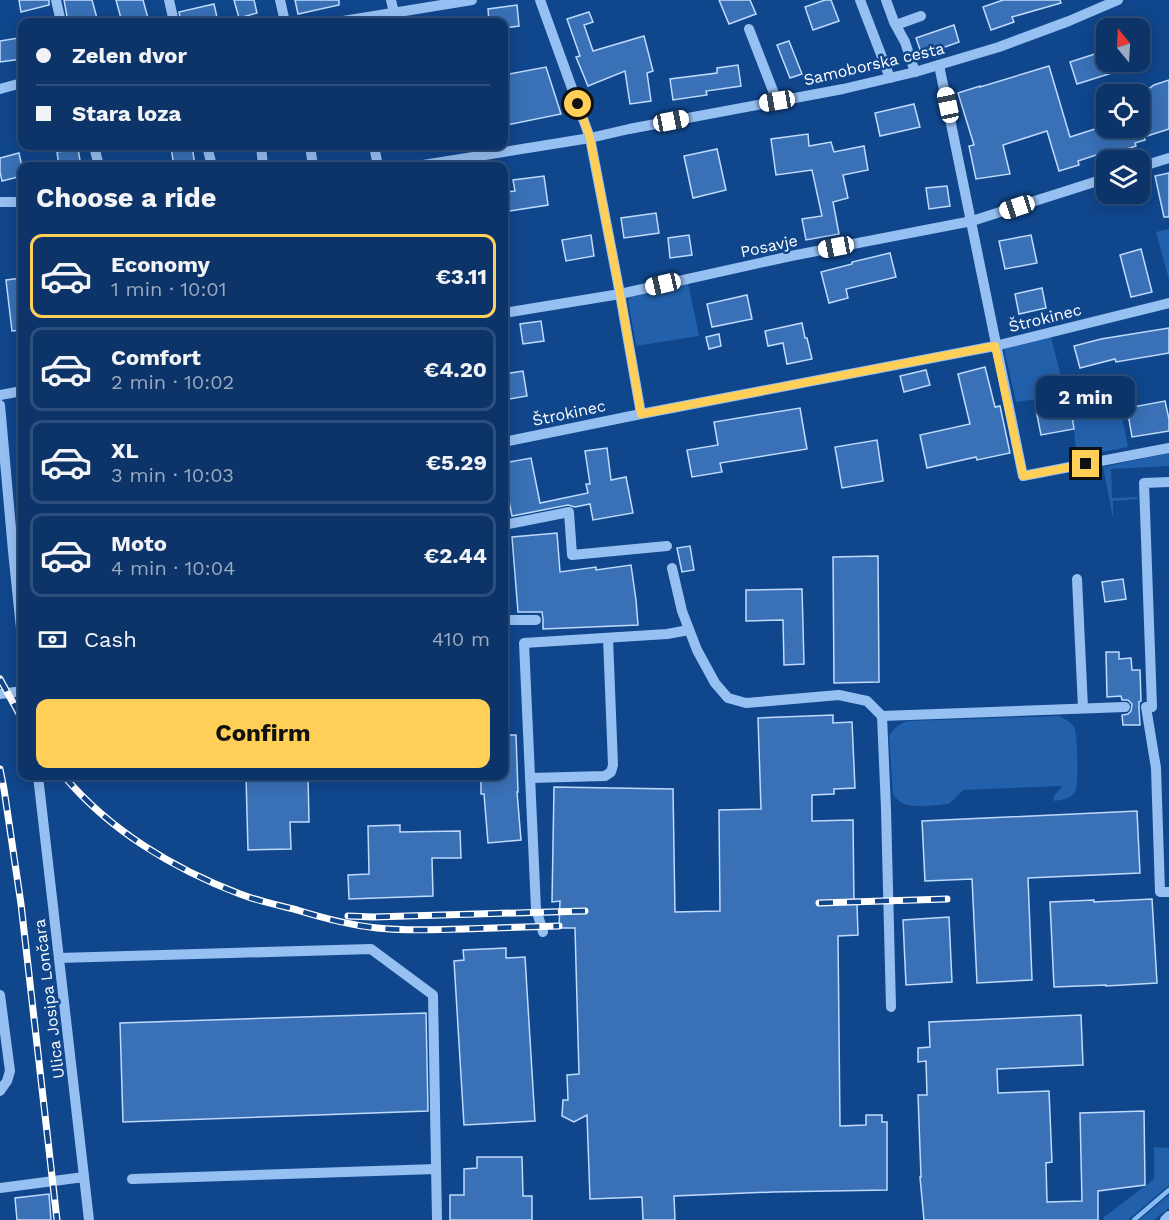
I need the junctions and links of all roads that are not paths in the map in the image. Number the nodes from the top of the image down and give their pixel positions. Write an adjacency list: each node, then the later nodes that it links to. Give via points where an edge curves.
1 (56, 0): 12 (street)
2 (169, 0): 13 (street)
3 (280, 0): 14 (street)
4 (391, 0): 10 (street)
5 (472, 0): 10 (street)
6 (540, 0): 24 (street)
7 (860, 0): 20 (street)
8 (886, 0): 16 (street)
9 (1118, 0): 18 (street, Samoborska cesta, via 1049,29)
10 (394, 13): 15 (street)
11 (921, 16): 16 (street)
12 (60, 18)
13 (173, 18)
14 (284, 18)
15 (362, 18)
16 (896, 25): 19 (street)
17 (749, 29): 23 (street)
18 (939, 65): 19 (street, Samoborska cesta); 31 (street)
19 (915, 72): 20 (street, Samoborska cesta)
20 (890, 78): 23 (street, Samoborska cesta)
21 (18, 84): 22 (street)
22 (0, 89)
23 (777, 101): 24 (street, Samoborska cesta)
24 (590, 138): 26 (street, Samoborska cesta); 32 (street)
25 (1169, 158): 27 (street)
26 (442, 162)
27 (1150, 164)
28 (1096, 182): 31 (street, Posavje)
29 (0, 202): 30 (street)
30 (18, 202)
31 (972, 221): 32 (street, Posavje); 35 (street)
32 (620, 294): 34 (street, Posavje); 39 (street)
33 (1169, 303): 35 (street, Štrokinec)
34 (508, 312)
35 (995, 346): 39 (street, Štrokinec); 41 (street, via 1023,476)
36 (18, 392): 37 (street)
37 (0, 395)
38 (0, 405): 45 (street)
39 (641, 414): 40 (street, Štrokinec)
40 (508, 441)
41 (1169, 448)
42 (1169, 482): 59 (street, via 1144,483 1149,707)
43 (508, 524): 44 (street, via 569,512 572,555)
44 (667, 546)
45 (18, 550)
46 (672, 568): 50 (street)
47 (1077, 579): 55 (street)
48 (508, 620): 49 (street)
49 (536, 620)
50 (689, 630): 51 (street); 56 (street, via 697,650 728,698 746,703 839,695 867,701)
51 (608, 638): 57 (street, via 611,772 605,776); 57 (street, via 524,643)
52 (18, 692): 53 (street)
53 (0, 694)
54 (1125, 706): 55 (street)
55 (1083, 708): 56 (street)
56 (882, 716): 63 (street)
57 (530, 778): 60 (street, via 536,909)
58 (38, 780): 61 (street, Ulica Josipa Lončara)
59 (1164, 892)
60 (543, 932)
61 (59, 958): 65 (street, via 371,949 433,994); 66 (street, Ulica Josipa Lončara)
62 (0, 995): 64 (street, via 10,1071)
63 (891, 1007)
64 (0, 1091)
65 (436, 1168): 67 (street); 71 (street)
66 (84, 1177): 68 (street); 70 (street, Ulica Josipa Lončara)
67 (132, 1179)
68 (0, 1188)
69 (1169, 1216): 72 (street)
70 (89, 1220)
71 (437, 1220)
72 (1165, 1220)

